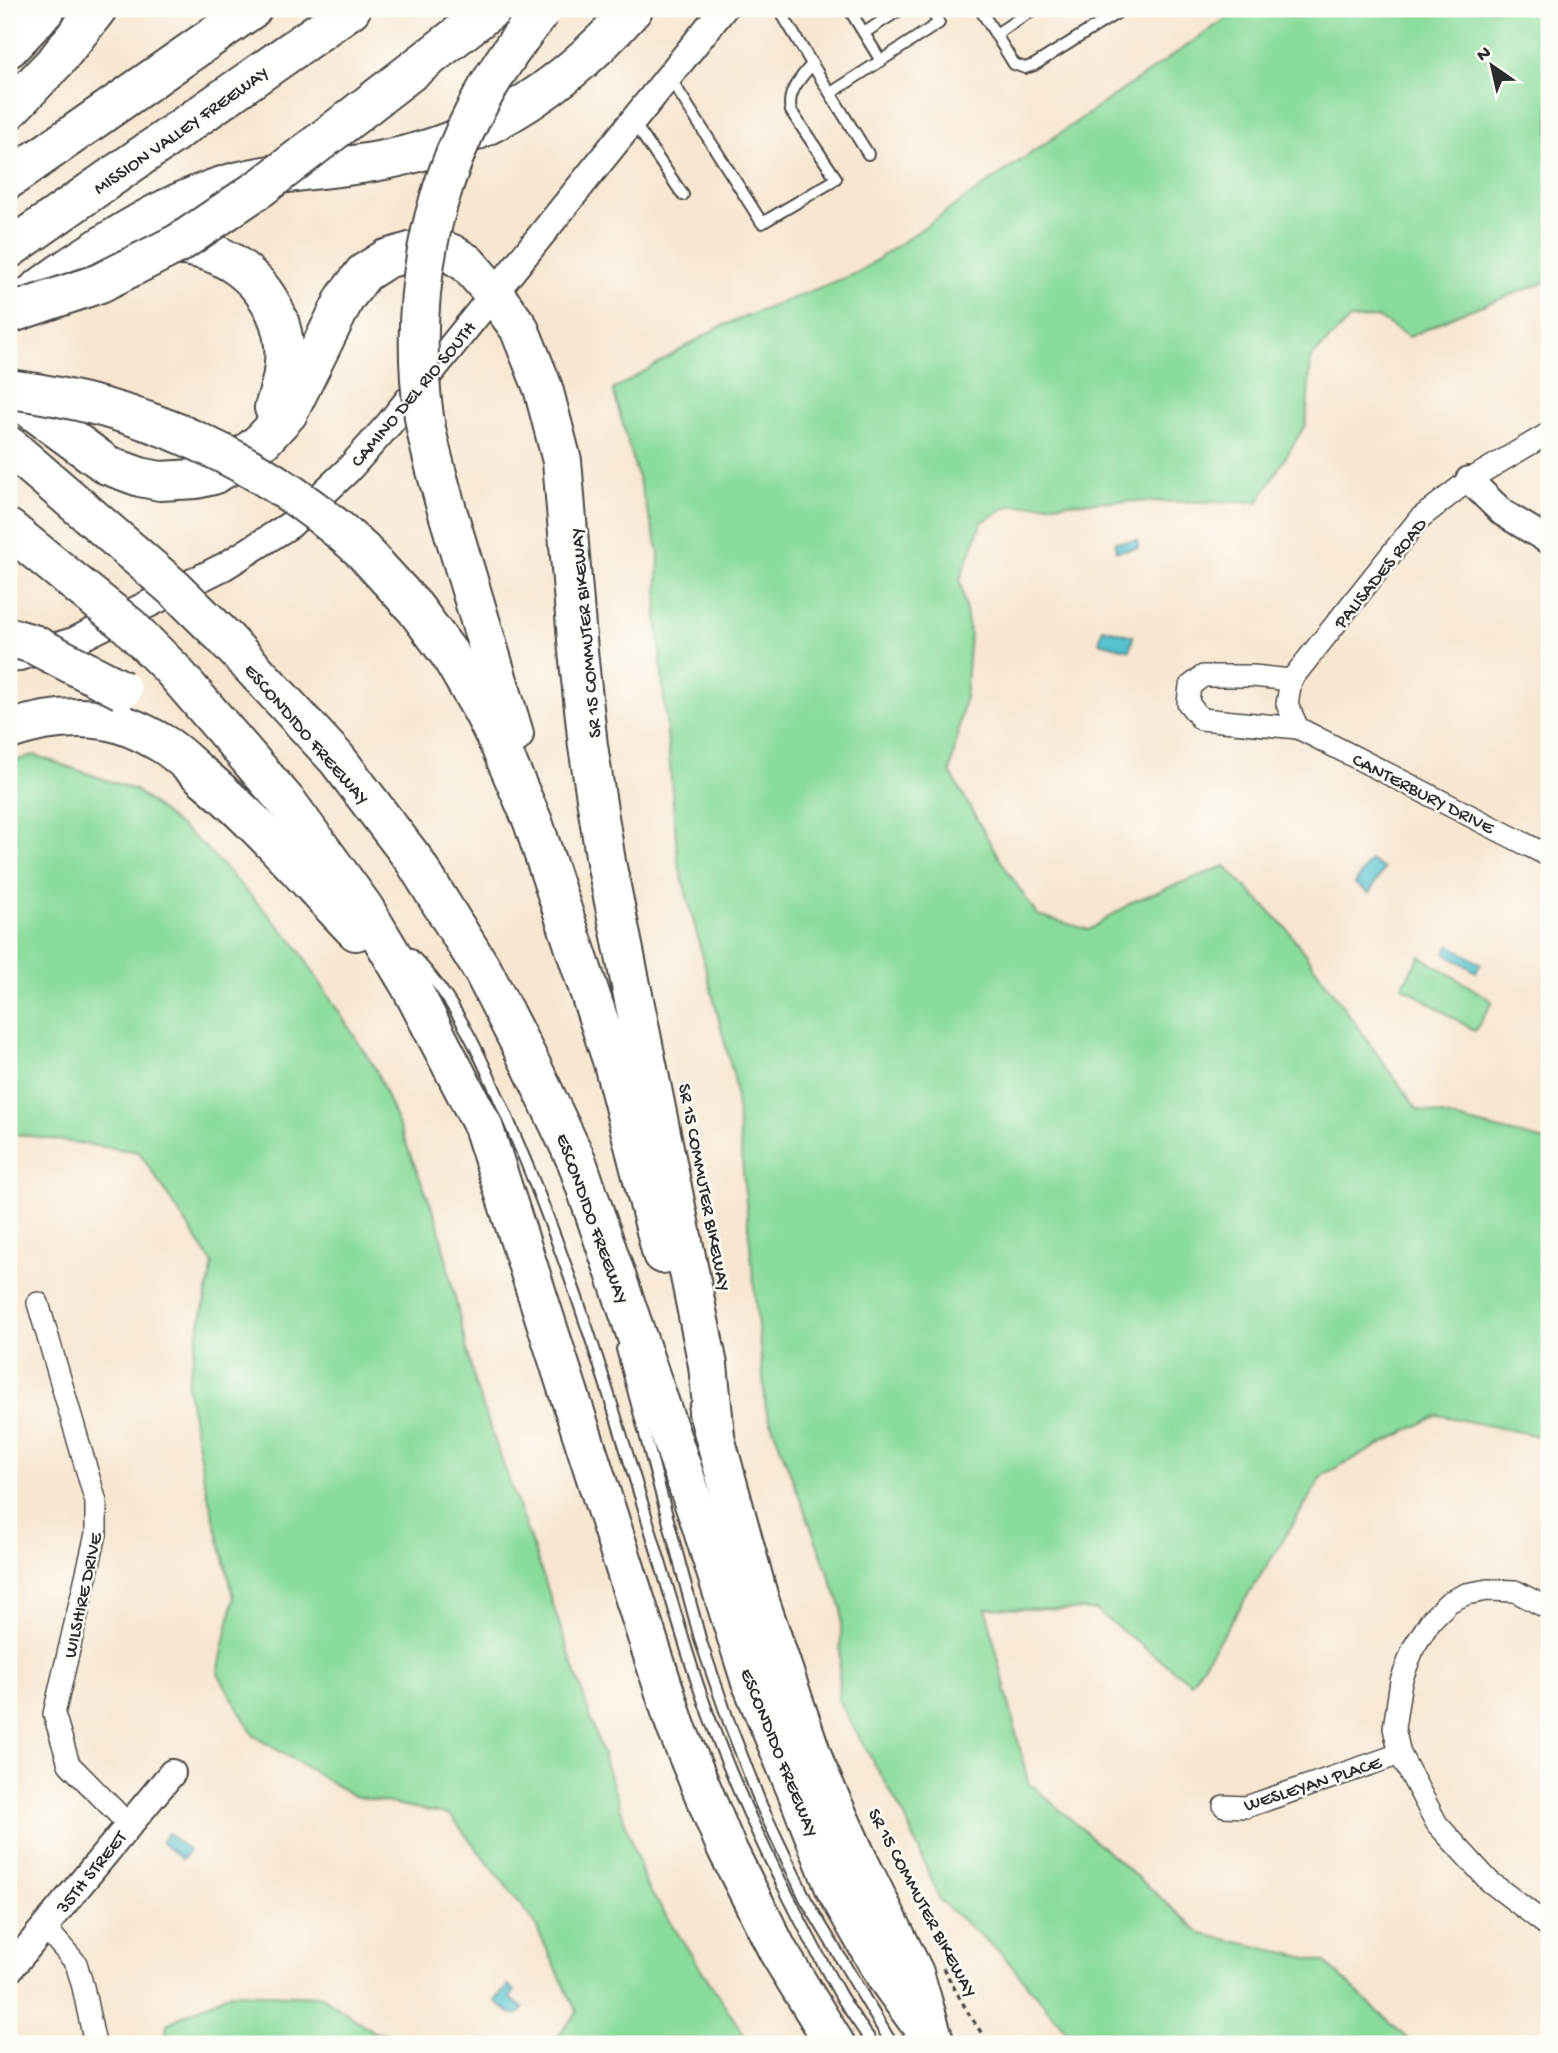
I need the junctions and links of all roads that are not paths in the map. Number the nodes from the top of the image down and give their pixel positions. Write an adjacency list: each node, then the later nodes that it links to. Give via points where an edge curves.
1 (46, 9): 18 (highway)
2 (97, 9): 23 (highway)
3 (252, 9): 26 (highway)
4 (351, 9): 28 (highway, MISSION VALLEY FREEWAY)
5 (492, 9): 30 (highway, bridge, via 263,186 179,243 100,283)
6 (633, 9): 30 (highway, via 568,74 487,125 398,158 245,180 184,200 83,258)
7 (723, 9): 21 (street, CAMINO DEL RIO SOUTH)
8 (779, 9): 20 (lane)
9 (849, 9): 16 (lane)
10 (901, 9): 16 (lane)
11 (930, 9): 19 (lane, via 939,23)
12 (979, 9): 17 (lane)
13 (1034, 9): 17 (lane)
14 (1120, 9): 17 (lane, via 1025,68 1014,64)
15 (542, 10): 45 (highway, bridge, via 482,94 449,168 432,223 419,323 424,419 517,745)
16 (864, 33): 19 (lane)
17 (996, 34)
18 (9, 48)
19 (881, 61): 22 (lane)
20 (813, 64): 21 (lane, via 788,101 836,178 762,223); 22 (lane)
21 (668, 76): 24 (street, CAMINO DEL RIO SOUTH)
22 (831, 93): 25 (lane)
23 (9, 110)
24 (632, 121): 27 (lane); 29 (street, CAMINO DEL RIO SOUTH)
25 (868, 154)
26 (9, 179)
27 (683, 195)
28 (9, 249)
29 (494, 294): 34 (highway, via 467,263 442,250 407,251 386,258 359,278 345,298 288,413); 39 (street, CAMINO DEL RIO SOUTH, via 389,424 290,525); 52 (highway, via 519,328 543,388 562,461 588,746 606,862 708,1365)
30 (9, 314)
31 (9, 323): 34 (highway, via 125,257 156,247 193,247 221,256 256,283 280,326 283,382)
32 (9, 391): 34 (highway, via 107,465 160,481 213,475); 45 (highway, bridge, via 119,411 172,430 276,483 327,519 415,608 450,655 483,712)
33 (1549, 433): 36 (street, PALISADES ROAD)
34 (263, 440)
35 (9, 446): 39 (highway, ESCONDIDO FREEWAY, bridge)
36 (1469, 480): 38 (street, via 1503,513); 42 (street, PALISADES ROAD, via 1419,519)
37 (9, 529): 48 (highway, bridge, via 129,625 172,669 290,806)
38 (1549, 541)
39 (176, 590): 41 (street, CAMINO DEL RIO SOUTH, via 74,641); 65 (highway, ESCONDIDO FREEWAY, bridge, via 337,759 414,860 483,971 532,1084 577,1162 750,1679 835,1888 886,1977)
40 (9, 637): 47 (highway, bridge, via 33,644 122,690 197,744 263,810)
41 (9, 660)
42 (1291, 680): 43 (street, via 1287,704); 43 (street, via 1203,676 1190,686 1188,703 1201,719)
43 (1298, 728): 46 (street, CANTERBURY DRIVE)
44 (9, 730): 47 (highway, via 61,718 104,720 165,745 219,790)
45 (533, 822): 52 (highway, via 612,1063)
46 (1549, 856)
47 (318, 891): 49 (highway)
48 (364, 908): 49 (highway); 63 (lane, via 430,973 467,1031 503,1107 535,1180 589,1334 713,1731 795,1911 838,1992)
49 (411, 988): 62 (highway, via 483,1125 676,1727 726,1847 778,1951)
50 (38, 1303): 57 (street, WILSHIRE DRIVE, via 96,1502 96,1534 54,1714 69,1764)
51 (619, 1341): 64 (lane, via 701,1642 730,1725 806,1900)
52 (715, 1436): 65 (highway, via 759,1599 816,1767 914,1973)
53 (1549, 1609): 54 (street, via 1515,1591 1488,1590 1449,1602 1431,1620 1401,1681 1394,1728)
54 (1400, 1754): 56 (street, WESLEYAN PLACE, via 1246,1807); 59 (street, via 1437,1824 1489,1881)
55 (172, 1773): 57 (street, 35TH STREET)
56 (1224, 1806)
57 (129, 1825): 58 (street, 35TH STREET)
58 (45, 1927): 60 (street, 35TH STREET); 61 (street, via 76,1963)
59 (1549, 1927)
60 (9, 1970)
61 (95, 2044)
62 (835, 2044)
63 (873, 2044)
64 (892, 2044)
65 (935, 2044)

